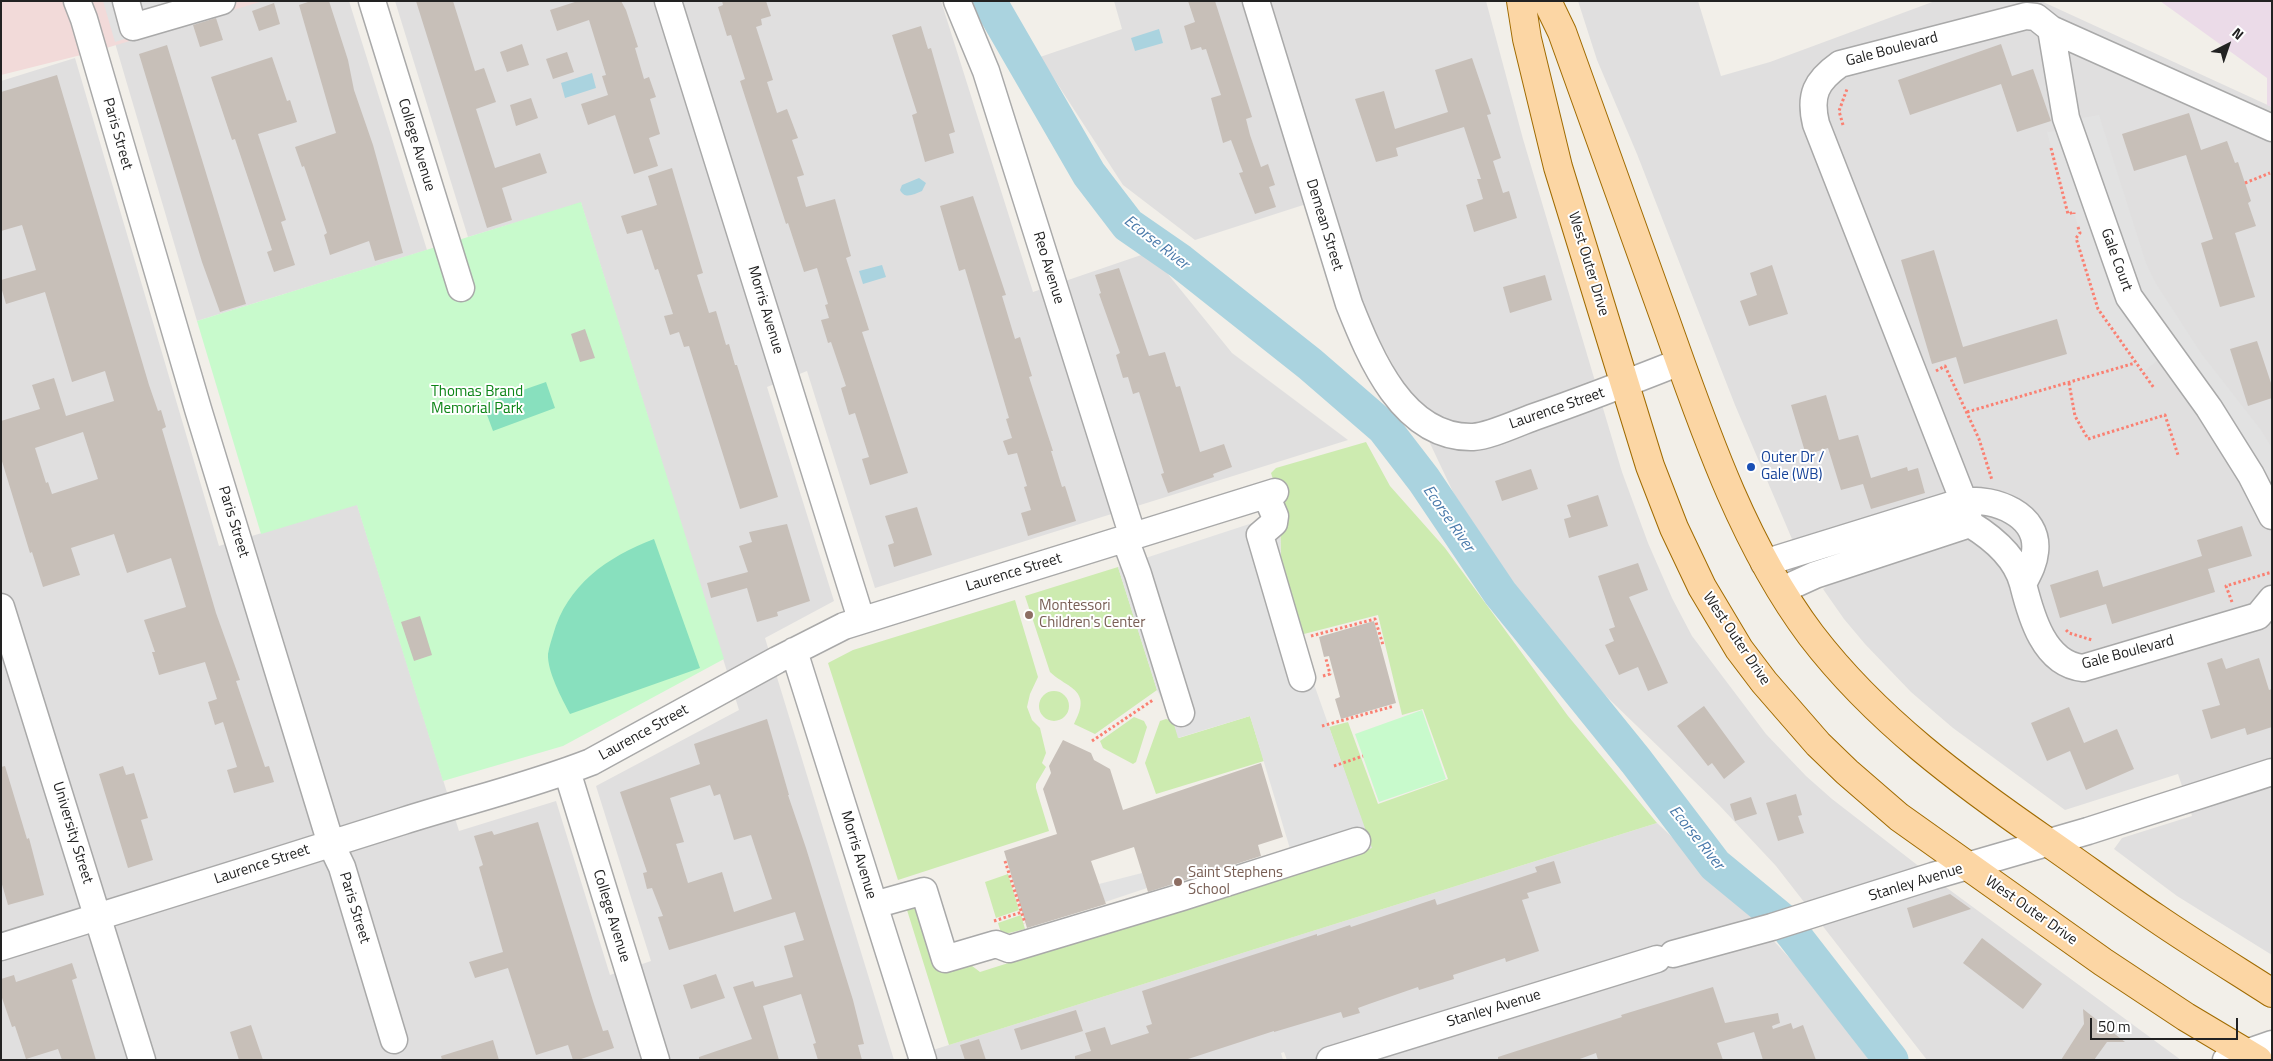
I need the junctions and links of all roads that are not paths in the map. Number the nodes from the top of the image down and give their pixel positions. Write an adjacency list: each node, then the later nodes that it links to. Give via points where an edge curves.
1 (77, 1): 33 (street, Paris Street)
2 (126, 1): 10 (street, via 133,27)
3 (222, 1): 10 (street)
4 (372, 1): 13 (street, College Avenue)
5 (668, 1): 25 (street, Morris Avenue)
6 (957, 1): 19 (street, Reo Avenue, via 986,71)
7 (1256, 1): 16 (street, Demean Street, via 1349,304 1362,336 1390,389 1409,410)
8 (1520, 1): 15 (main road, West Outer Drive, via 1558,167)
9 (1547, 1): 14 (main road, via 1562,32)
10 (189, 6)
11 (2051, 29): 12 (street, Gale Boulevard); 17 (street, Gale Boulevard, via 2036,17 2014,18 1840,64 1819,84 1812,108); 18 (street, Gale Court, via 2066,118 2129,297 2209,408 2251,475)
12 (2272, 128)
13 (461, 288)
14 (1680, 362): 15 (street, Laurence Street); 20 (main road, via 1715,453)
15 (1626, 384): 16 (street, Laurence Street, via 1478,436 1451,435); 34 (main road, West Outer Drive, via 1650,466 1674,528 1702,587 1739,649 1790,713 1847,772 1899,817)
16 (1432, 427)
17 (1967, 512): 20 (street); 21 (street, Gale Boulevard, via 2000,546 2020,575); 21 (street, via 1976,500 1992,502 2009,508 2031,529 2036,551); 22 (street)
18 (2272, 516)
19 (1129, 538): 25 (street, Laurence Street); 27 (street, Laurence Street, via 1271,494 1274,524 1260,535); 28 (street, Reo Avenue)
20 (1764, 563): 22 (main road)
21 (2022, 584): 23 (street, Gale Boulevard, via 2042,638 2065,662 2084,668 2258,616)
22 (1782, 590): 32 (main road, via 1811,634 1880,712 1959,779)
23 (2272, 599)
24 (1, 607): 36 (street, University Street)
25 (861, 619): 26 (street, Laurence Street)
26 (794, 651): 29 (street, Laurence Street, via 591,762); 35 (street, Morris Avenue)
27 (1302, 678)
28 (1181, 714)
29 (567, 771): 33 (street, Laurence Street); 43 (street, College Avenue)
30 (2272, 772): 32 (street, Stanley Avenue)
31 (1357, 841): 35 (street, via 1009,949 996,944 945,959 924,891)
32 (2048, 843): 34 (street, Stanley Avenue); 38 (main road, via 2156,918)
33 (331, 844): 36 (street, Laurence Street); 39 (street, Paris Street, via 342,866)
34 (1968, 867): 41 (main road, West Outer Drive); 45 (street, Stanley Avenue, via 1665,956)
35 (874, 905): 44 (street, Morris Avenue)
36 (98, 917): 37 (street, Laurence Street); 42 (street, University Street)
37 (1, 947)
38 (2272, 992)
39 (394, 1040)
40 (2272, 1044): 41 (street)
41 (2243, 1057)
42 (142, 1060)
43 (656, 1060)
44 (922, 1060)
45 (1330, 1060)

